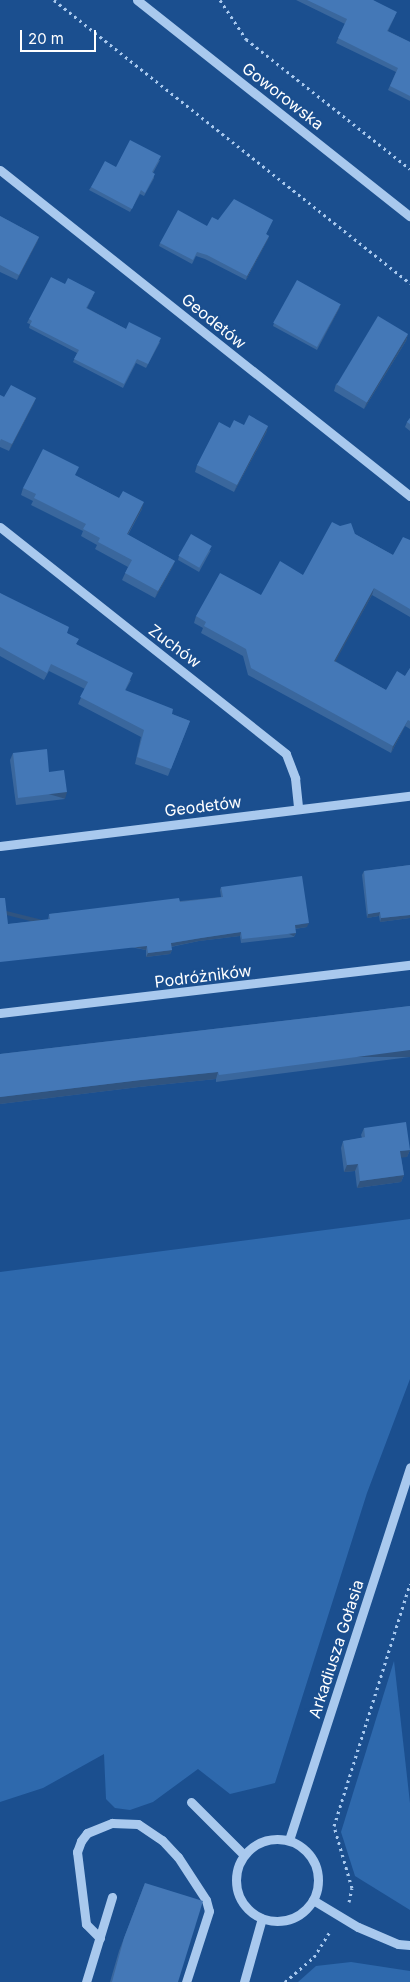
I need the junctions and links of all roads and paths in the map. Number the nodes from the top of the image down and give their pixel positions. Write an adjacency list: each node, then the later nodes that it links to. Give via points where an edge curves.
1 (54, 0): 7 (path)
2 (137, 0): 6 (street, Goworowska)
3 (220, 0): 4 (path, via 246,39)
4 (410, 169)
5 (0, 170): 8 (street, Geodetów)
6 (410, 216)
7 (410, 283)
8 (410, 496)
9 (0, 527): 11 (street, Zuchów, via 286,754 295,778)
10 (410, 796): 11 (street, Geodetów)
11 (298, 809): 12 (street, Geodetów)
12 (0, 846)
13 (410, 966): 14 (street, Podróżników)
14 (0, 1013)
15 (410, 1467): 18 (street, Arkadiusza Gołasia)
16 (410, 1584): 22 (path, via 334,1826 352,1888)
17 (191, 1802): 19 (street)
18 (289, 1840): 19 (street, via 267,1840); 21 (street, via 307,1851 317,1868 318,1887)
19 (244, 1855): 23 (street, via 236,1872 237,1893 248,1910)
20 (112, 1898): 24 (street)
21 (313, 1900): 22 (street); 23 (street, via 300,1915 289,1920)
22 (340, 1916): 25 (street, via 398,1944); 29 (path, via 314,1957)
23 (262, 1918): 28 (street)
24 (100, 1938): 26 (street); 27 (street, via 86,1924 77,1852 87,1833 112,1823 138,1824 162,1840 178,1857 206,1900 209,1911)
25 (410, 1945)
26 (86, 1982)
27 (186, 1982)
28 (244, 1982)
29 (285, 1982)

